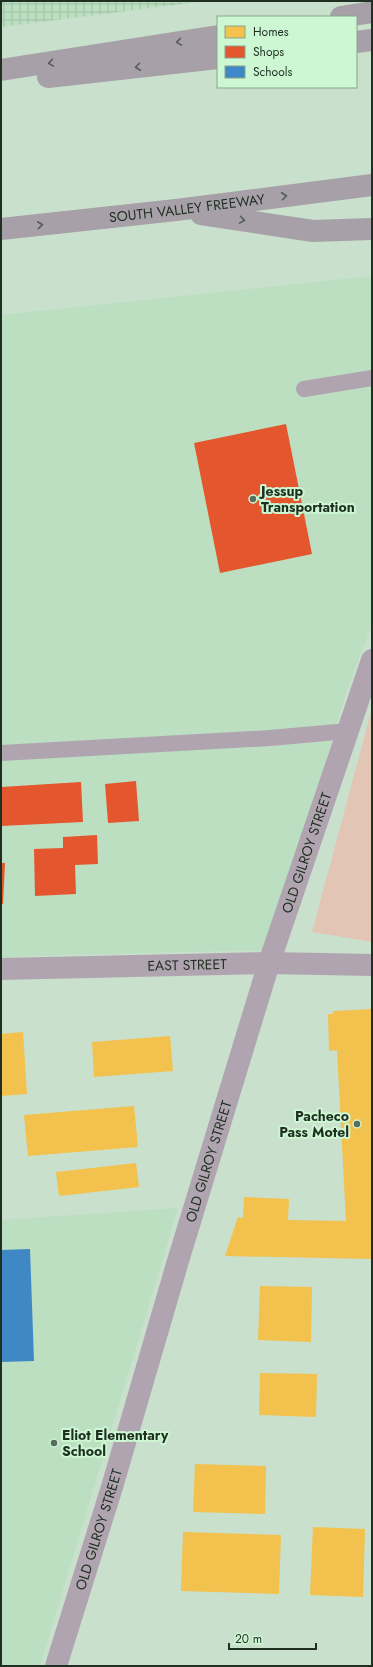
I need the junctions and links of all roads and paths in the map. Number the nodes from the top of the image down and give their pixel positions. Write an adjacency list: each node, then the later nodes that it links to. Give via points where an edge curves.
1 (372, 12): 2 (highway)
2 (347, 16)
3 (217, 36): 7 (highway, one-way to 7)
4 (372, 40): 5 (highway)
5 (357, 42)
6 (217, 58): 8 (highway, one-way to 8)
7 (1, 70)
8 (1, 83)
9 (372, 185): 10 (highway, SOUTH VALLEY FREEWAY, one-way to 9)
10 (176, 210): 11 (highway, SOUTH VALLEY FREEWAY, one-way to 10); 12 (highway, one-way to 12, via 313,231)
11 (1, 229)
12 (372, 229)
13 (372, 378): 14 (lane)
14 (304, 389)
15 (372, 660): 16 (street, OLD GILROY STREET)
16 (348, 732): 17 (lane); 18 (street, OLD GILROY STREET)
17 (1, 753)
18 (269, 963): 19 (street, EAST STREET); 20 (street, EAST STREET); 21 (street, OLD GILROY STREET)
19 (372, 965)
20 (1, 969)
21 (56, 1666)

